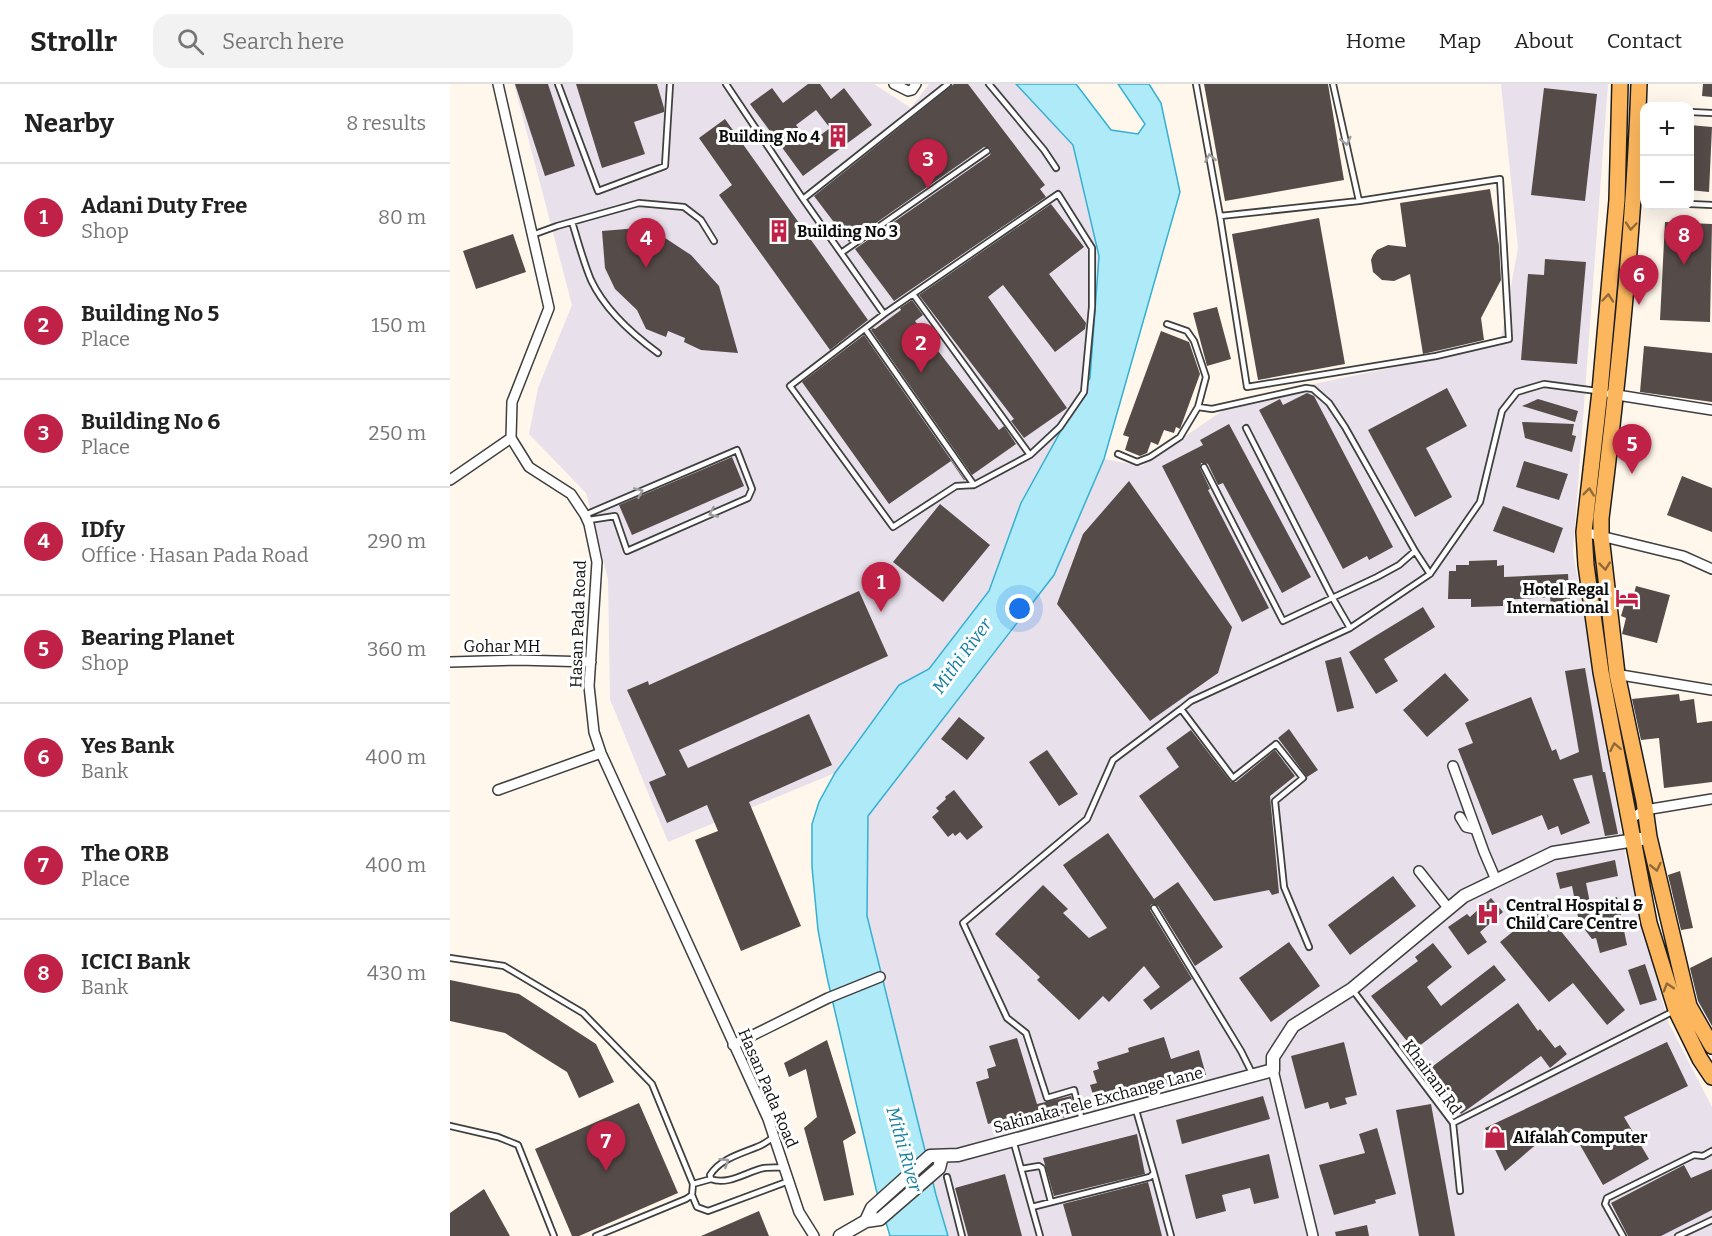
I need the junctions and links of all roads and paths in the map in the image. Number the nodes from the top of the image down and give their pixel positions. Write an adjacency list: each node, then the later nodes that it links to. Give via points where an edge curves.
1 (498, 84): 29 (street)
2 (558, 84): 3 (lane, via 598,191 665,166)
3 (670, 84)
4 (726, 84): 21 (lane)
5 (894, 84): 6 (street, via 908,91)
6 (916, 84)
7 (948, 84): 21 (lane)
8 (989, 84): 20 (lane)
9 (1196, 84): 27 (lane, one-way to 9)
10 (1333, 84): 23 (lane, one-way to 23)
11 (1620, 84): 14 (main road)
12 (1639, 84): 13 (main road)
13 (1641, 102)
14 (1620, 104): 15 (lane); 22 (main road)
15 (1640, 107)
16 (1694, 112): 17 (lane)
17 (1712, 113)
18 (1640, 126): 24 (main road)
19 (987, 151): 31 (lane)
20 (1056, 168)
21 (803, 199): 31 (lane)
22 (1617, 200): 24 (lane); 37 (main road, one-way to 22)
23 (1359, 201): 27 (lane); 27 (lane, via 1500,179 1509,339 1436,356 1247,387)
24 (1636, 201): 38 (main road, one-way to 38)
25 (1694, 204): 26 (lane)
26 (1712, 205)
27 (1220, 216)
28 (572, 222): 29 (lane); 30 (lane, via 639,203 684,207 701,220); 36 (lane, via 592,282 609,309)
29 (532, 235): 42 (street, via 549,308 512,402)
30 (714, 241)
31 (841, 253): 33 (lane)
32 (913, 294): 33 (lane); 44 (lane); 44 (lane, via 1058,194 1092,248 1092,307 1084,392 1060,427)
33 (882, 312): 35 (lane)
34 (1167, 324): 39 (lane, via 1187,331 1194,341 1206,377)
35 (865, 329): 47 (lane); 47 (lane, via 790,386 893,527 956,486)
36 (658, 353)
37 (1600, 391): 38 (street); 49 (main road, one-way to 37); 53 (lane, via 1544,384 1517,392 1502,411 1480,502)
38 (1617, 395): 40 (street); 50 (main road)
39 (1198, 406): 43 (lane, via 1180,436 1150,457 1137,462); 51 (lane, via 1212,409 1312,389 1329,403 1346,427)
40 (1712, 410)
41 (1246, 428): 54 (lane)
42 (511, 438): 46 (street); 48 (street, Hasan Pada Road, via 529,467 571,494)
43 (1118, 454)
44 (1030, 455): 47 (lane)
45 (1204, 467): 54 (lane, via 1282,621)
46 (450, 480)
47 (974, 485)
48 (586, 518): 48 (lane, one-way to 48, via 737,450 752,489 748,498 627,551 615,516); 57 (street, Hasan Pada Road, via 597,562)
49 (1584, 532): 50 (street); 58 (main road)
50 (1601, 536): 52 (street, via 1683,556); 59 (main road, one-way to 59)
51 (1415, 550): 53 (lane); 54 (lane, via 1399,565)
52 (1712, 569)
53 (1430, 574): 55 (lane)
54 (1332, 597): 55 (lane)
55 (1350, 628): 61 (lane)
56 (450, 662): 57 (street, Gohar MH)
57 (591, 662): 62 (street, Hasan Pada Road, via 589,686 594,732)
58 (1601, 672): 59 (street); 68 (main road, one-way to 58)
59 (1617, 674): 60 (street); 66 (main road)
60 (1712, 690)
61 (1181, 709): 75 (lane, via 1233,778 1276,744 1303,778 1275,801 1284,887); 87 (lane, via 1113,760 1087,819 963,923 1007,1018 1026,1033 1047,1098 1074,1090)
62 (602, 753): 64 (street); 80 (street, Hasan Pada Road)
63 (1453, 765): 69 (street)
64 (498, 790)
65 (1712, 799): 66 (street)
66 (1645, 805): 68 (street); 70 (main road)
67 (1460, 817): 69 (street, via 1466,827)
68 (1630, 819): 70 (main road)
69 (1476, 829): 72 (street)
70 (1641, 839): 72 (street, via 1553,853); 79 (main road)
71 (1419, 871): 74 (street)
72 (1496, 880): 74 (street, via 1464,896)
73 (1154, 908): 84 (lane)
74 (1449, 909): 78 (street)
75 (1309, 947)
76 (450, 957): 99 (lane, via 504,966 583,1013 652,1084)
77 (880, 977): 80 (street)
78 (1352, 990): 83 (street, via 1293,1026 1273,1057); 88 (lane, Khairani Rd)
79 (1682, 1008): 81 (main road); 82 (main road); 88 (lane)
80 (733, 1045): 90 (street, Hasan Pada Road)
81 (1712, 1046)
82 (1706, 1056): 85 (main road)
83 (1274, 1070): 84 (street, Sakinaka Tele Exchange Lane); 113 (street)
84 (1253, 1075): 86 (street, Sakinaka Tele Exchange Lane)
85 (1712, 1077)
86 (1135, 1107): 87 (street, Sakinaka Tele Exchange Lane); 96 (lane)
87 (1083, 1121): 91 (street, Sakinaka Tele Exchange Lane)
88 (1452, 1123): 100 (lane, Khairani Rd)
89 (450, 1126): 106 (lane, via 518,1145)
90 (774, 1137): 94 (street, Hasan Pada Road); 97 (lane, one-way to 90, via 713,1171 724,1162)
91 (1013, 1140): 93 (street, Sakinaka Tele Exchange Lane); 95 (lane)
92 (1712, 1151): 114 (lane, via 1694,1155 1607,1198 1605,1204)
93 (939, 1164): 105 (street, via 872,1208); 105 (street, via 880,1219); 110 (lane)
94 (784, 1167): 97 (lane, via 764,1168 727,1180); 98 (street, Hasan Pada Road)
95 (1021, 1169): 102 (lane, via 1042,1168); 103 (lane)
96 (1154, 1173): 102 (lane); 112 (lane)
97 (711, 1179): 99 (lane)
98 (789, 1181): 101 (lane, via 708,1211 697,1207); 108 (street, Hasan Pada Road, via 799,1212)
99 (693, 1184): 101 (lane)
100 (1460, 1191)
101 (692, 1196): 107 (lane)
102 (1052, 1202): 103 (lane)
103 (1032, 1207): 111 (lane)
104 (1712, 1220): 115 (lane)
105 (866, 1221): 109 (street)
106 (554, 1236)
107 (596, 1236)
108 (814, 1236)
109 (840, 1236)
110 (962, 1236)
111 (1040, 1236)
112 (1171, 1236)
113 (1313, 1236)
114 (1623, 1236)
115 (1678, 1236)

